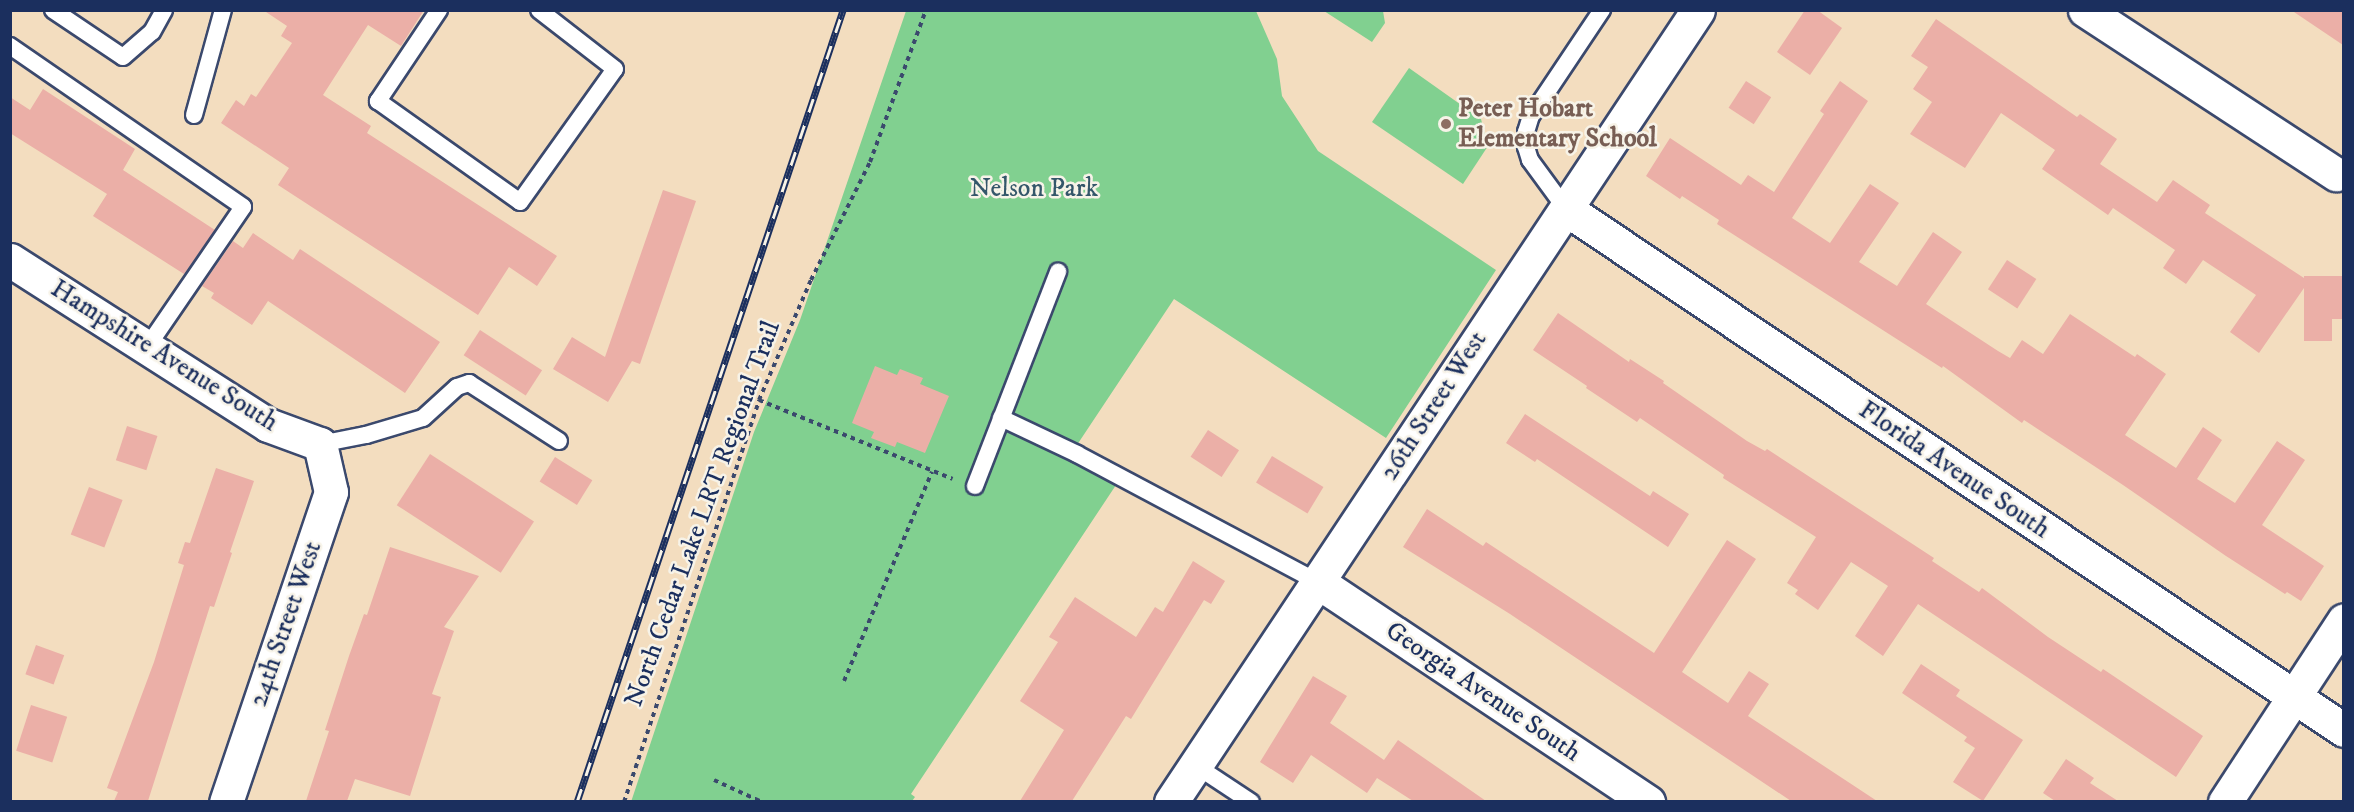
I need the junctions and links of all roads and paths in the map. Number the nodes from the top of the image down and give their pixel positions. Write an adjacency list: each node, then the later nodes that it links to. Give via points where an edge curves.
1 (53, 10): 2 (lane, via 123,57 152,32)
2 (164, 10)
3 (223, 10): 11 (lane)
4 (439, 10): 5 (lane, via 378,101 520,202 615,69)
5 (539, 10)
6 (926, 10): 17 (path, North Cedar Lake LRT Regional Trail, via 870,162 806,290)
7 (1602, 10): 13 (lane, via 1531,116 1526,132 1530,160)
8 (1698, 10): 13 (street, 26th Street West)
9 (2085, 10): 12 (street)
10 (10, 46): 16 (lane, via 243,207)
11 (194, 115)
12 (2336, 174)
13 (1566, 209): 23 (street, 26th Street West); 26 (street, Florida Avenue South)
14 (10, 260): 16 (street, Hampshire Avenue South)
15 (1058, 272): 18 (lane)
16 (147, 347): 20 (street, Hampshire Avenue South, via 268,425)
17 (759, 400): 21 (path); 31 (path, North Cedar Lake LRT Regional Trail)
18 (1001, 418): 22 (lane); 23 (lane)
19 (559, 441): 20 (lane, via 469,383 457,387 423,418)
20 (320, 444): 30 (street, 24th Street West, via 331,492)
21 (932, 472): 22 (path); 25 (path)
22 (975, 486)
23 (1318, 582): 28 (street, 26th Street West); 35 (street, Georgia Avenue South)
24 (2343, 620): 26 (street)
25 (843, 681)
26 (2292, 697): 27 (street, Florida Avenue South); 36 (street)
27 (2343, 730)
28 (1195, 765): 33 (street, 26th Street West); 34 (lane)
29 (714, 780): 32 (path)
30 (226, 801)
31 (624, 801)
32 (762, 801)
33 (1171, 801)
34 (1251, 801)
35 (1648, 801)
36 (2225, 801)

